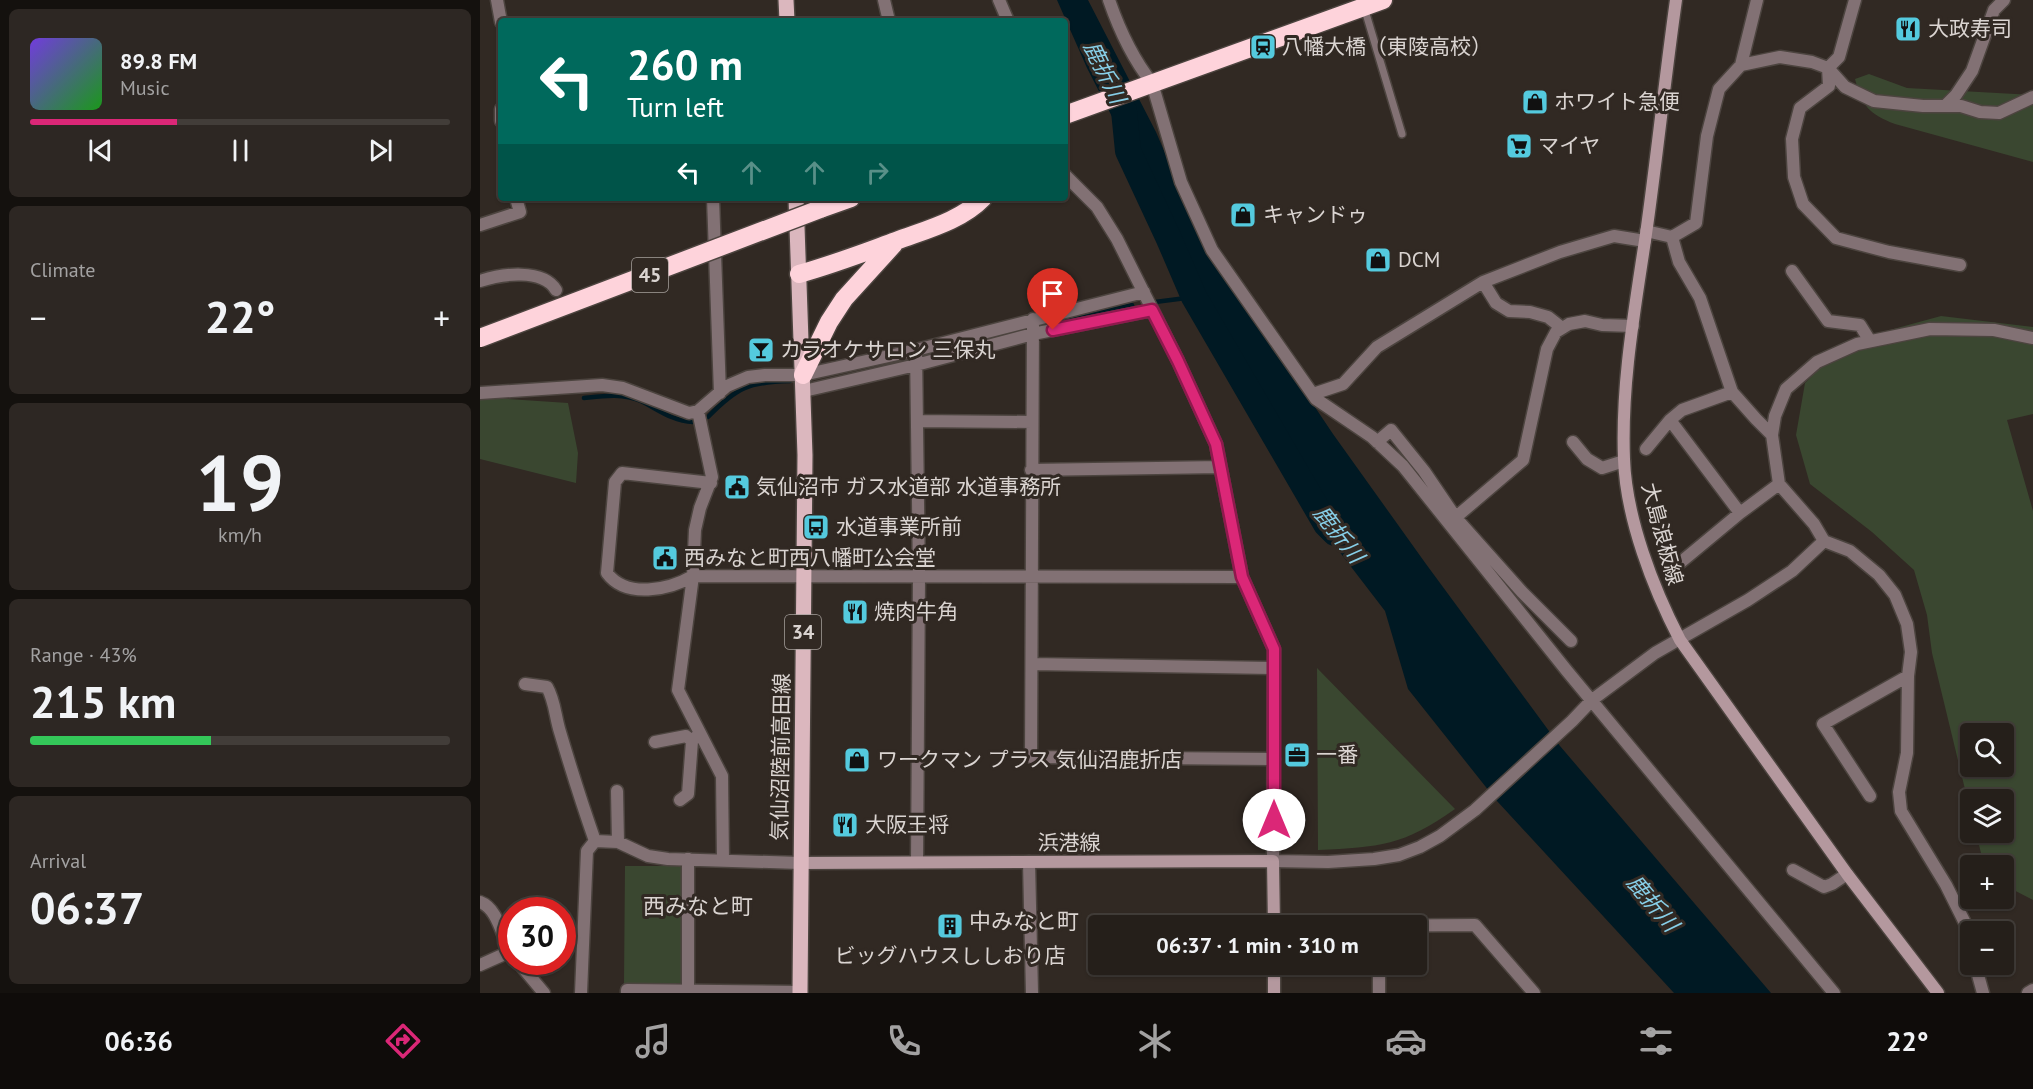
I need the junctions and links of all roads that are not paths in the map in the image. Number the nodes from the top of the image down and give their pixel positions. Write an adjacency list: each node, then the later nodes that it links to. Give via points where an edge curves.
1 (497, 0): 12 (street)
2 (786, 0): 13 (main road)
3 (884, 0): 14 (street)
4 (999, 0): 15 (street)
5 (1109, 0): 18 (street, via 1143,72)
6 (1383, 0): 11 (highway)
7 (1676, 0): 30 (main road, 大島浪板線)
8 (1757, 0): 16 (street)
9 (1856, 0): 17 (street, via 1839,57)
10 (2004, 0): 20 (street, via 1994,10 1972,71)
11 (1362, 3): 18 (highway); 22 (lane)
12 (500, 18)
13 (787, 18)
14 (888, 18)
15 (1007, 18)
16 (1742, 65): 17 (street, via 1780,57); 31 (street, via 1719,89 1707,135 1696,223)
17 (1828, 68): 20 (street, via 1845,87 1874,101); 33 (street, via 1829,86 1800,108 1792,140 1794,177 1803,204 1836,238)
18 (1144, 86): 21 (highway); 54 (street, via 1180,182 1212,250)
19 (2033, 97): 20 (street, via 1999,113)
20 (1945, 106)
21 (1068, 114)
22 (1402, 134)
23 (1068, 178): 39 (street, via 1097,207)
24 (517, 201): 29 (street, via 520,212)
25 (713, 201): 53 (street)
26 (796, 201): 35 (main road, 気仙沼陸前高田線 / 34)
27 (842, 201): 45 (highway, 45, bridge)
28 (978, 201): 32 (highway, via 962,214)
29 (480, 225)
30 (1645, 236): 31 (street); 37 (street, via 1614,236); 42 (main road, 大島浪板線)
31 (1672, 237): 51 (street, via 1679,262 1700,298)
32 (897, 240): 35 (highway); 50 (highway, via 844,299 829,322)
33 (1960, 265)
34 (1792, 271): 47 (street, via 1828,321 1860,325)
35 (799, 274): 50 (main road, 気仙沼陸前高田線 / 34)
36 (480, 281): 38 (street, via 534,274 552,283)
37 (1483, 282): 43 (street, via 1496,303 1509,311 1548,317); 54 (street, via 1377,346 1343,384)
38 (556, 290)
39 (1144, 292): 40 (street); 41 (street)
40 (1152, 310): 44 (street); 64 (street, via 1216,444)
41 (1033, 319): 44 (street); 48 (street)
42 (1633, 326): 43 (street, via 1585,321); 63 (main road, 大島浪板線, via 1625,400)
43 (1562, 328): 69 (street, via 1547,349 1523,460)
44 (1033, 334): 49 (street); 58 (street)
45 (480, 338)
46 (2033, 338): 47 (street, via 1994,330 1930,329)
47 (1870, 341): 59 (street, via 1817,363 1786,389)
48 (916, 350): 49 (street); 50 (street)
49 (916, 365): 50 (street); 57 (street)
50 (804, 383): 53 (street, via 765,375 748,377); 72 (main road, 気仙沼陸前高田線 / 34)
51 (1732, 392): 56 (street, via 1682,410); 59 (street)
52 (480, 393): 55 (street, via 602,385 623,388 689,413)
53 (720, 393): 55 (street)
54 (1313, 394): 60 (street)
55 (698, 411): 66 (street)
56 (1670, 420): 62 (street); 68 (street)
57 (917, 421): 58 (street); 74 (street)
58 (1032, 422): 65 (street)
59 (1772, 435): 67 (street)
60 (1377, 442): 69 (street); 69 (street, via 1391,430 1424,471)
61 (1573, 442): 63 (street, via 1587,459 1602,468)
62 (1646, 449)
63 (1624, 461): 77 (main road, 大島浪板線, via 1633,517 1662,605)
64 (1220, 467): 65 (street); 76 (street)
65 (1031, 470): 75 (street)
66 (711, 483): 73 (street, via 695,530); 73 (street, via 622,473 615,482 607,573 613,581 656,590)
67 (1779, 484): 68 (street); 70 (street)
68 (1740, 513): 71 (street)
69 (1452, 520): 78 (street); 83 (street)
70 (1824, 541): 77 (street, via 1792,571); 81 (street, via 1850,551 1879,575 1895,595 1907,624 1911,652)
71 (1682, 562)
72 (804, 575): 73 (street); 74 (street); 97 (main road, 気仙沼陸前高田線 / 34)
73 (693, 576): 84 (street, via 678,690)
74 (919, 577): 75 (street); 95 (street)
75 (1033, 577): 76 (street); 79 (street)
76 (1242, 577): 80 (street, via 1274,649)
77 (1680, 640): 83 (street, via 1655,653); 99 (main road, 大島浪板線)
78 (1570, 641)
79 (1032, 664): 80 (street); 86 (street, via 1031,757)
80 (1274, 668): 86 (street)
81 (1908, 676): 88 (street, via 1823,724); 102 (street, via 1901,811)
82 (525, 684): 90 (street, via 547,687 553,697 575,786)
83 (1592, 700): 94 (street, via 1474,810 1420,847 1374,859); 121 (street)
84 (697, 737): 85 (street); 89 (street, via 688,794); 93 (street, via 722,776)
85 (655, 742)
86 (1274, 759): 94 (street)
87 (617, 791): 91 (street)
88 (1870, 796)
89 (680, 800)
90 (595, 841): 91 (street); 115 (street, via 587,851)
91 (618, 842): 92 (street, via 648,856)
92 (688, 859): 93 (street); 112 (street)
93 (723, 860): 97 (street)
94 (1273, 861): 96 (main road, 浜港線); 101 (main road)
95 (917, 862): 96 (main road, 浜港線); 97 (main road, 浜港線)
96 (1029, 862): 117 (street)
97 (800, 863): 113 (main road, 気仙沼陸前高田線 / 34)
98 (1793, 870): 99 (street, via 1824,887)
99 (1847, 874): 122 (main road, 大島浪板線)
100 (480, 902): 103 (street)
101 (1274, 915)
102 (1964, 921)
103 (498, 922)
104 (1427, 925): 120 (street, via 1475,925)
105 (498, 960): 106 (street)
106 (480, 965)
107 (529, 975): 114 (street)
108 (1274, 975): 118 (main road)
109 (1379, 975): 119 (street)
110 (1978, 975): 123 (street)
111 (2033, 990): 124 (street)
112 (688, 991): 113 (street); 116 (street)
113 (800, 992)
114 (544, 993)
115 (581, 993)
116 (627, 993)
117 (1032, 993)
118 (1274, 993)
119 (1379, 993)
120 (1534, 993)
121 (1834, 993)
122 (1938, 993)
123 (1983, 993)
124 (2028, 993)

